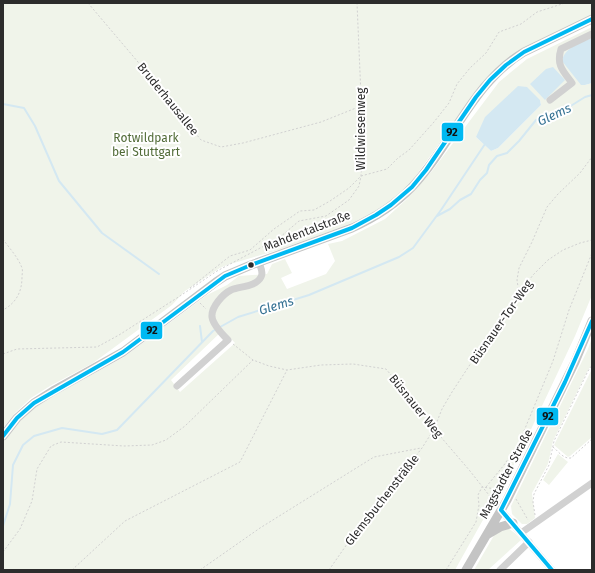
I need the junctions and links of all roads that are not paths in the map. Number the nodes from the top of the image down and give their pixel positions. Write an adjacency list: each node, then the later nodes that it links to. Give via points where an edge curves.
1 (592, 19): 4 (main road, Mahdentalstraße, via 524,52 498,72 479,94 421,177 386,209 352,228)
2 (592, 34): 3 (street, via 561,49 559,65 572,83)
3 (550, 100)
4 (258, 262): 6 (street, via 262,272 261,278 231,290 221,297 213,312 212,318 226,338); 7 (main road, Mahdentalstraße, via 216,282 123,352 43,397 25,410)
5 (592, 321): 9 (main road, Magstadter Straße, via 575,362)
6 (177, 386)
7 (3, 436)
8 (592, 483): 11 (street)
9 (502, 510): 10 (street); 12 (main road, Magstadter Straße)
10 (513, 523): 11 (street); 12 (main road)
11 (521, 532): 13 (street)
12 (487, 535): 14 (main road, Magstadter Straße)
13 (529, 542): 15 (street); 16 (street)
14 (466, 570)
15 (500, 570)
16 (552, 570)

